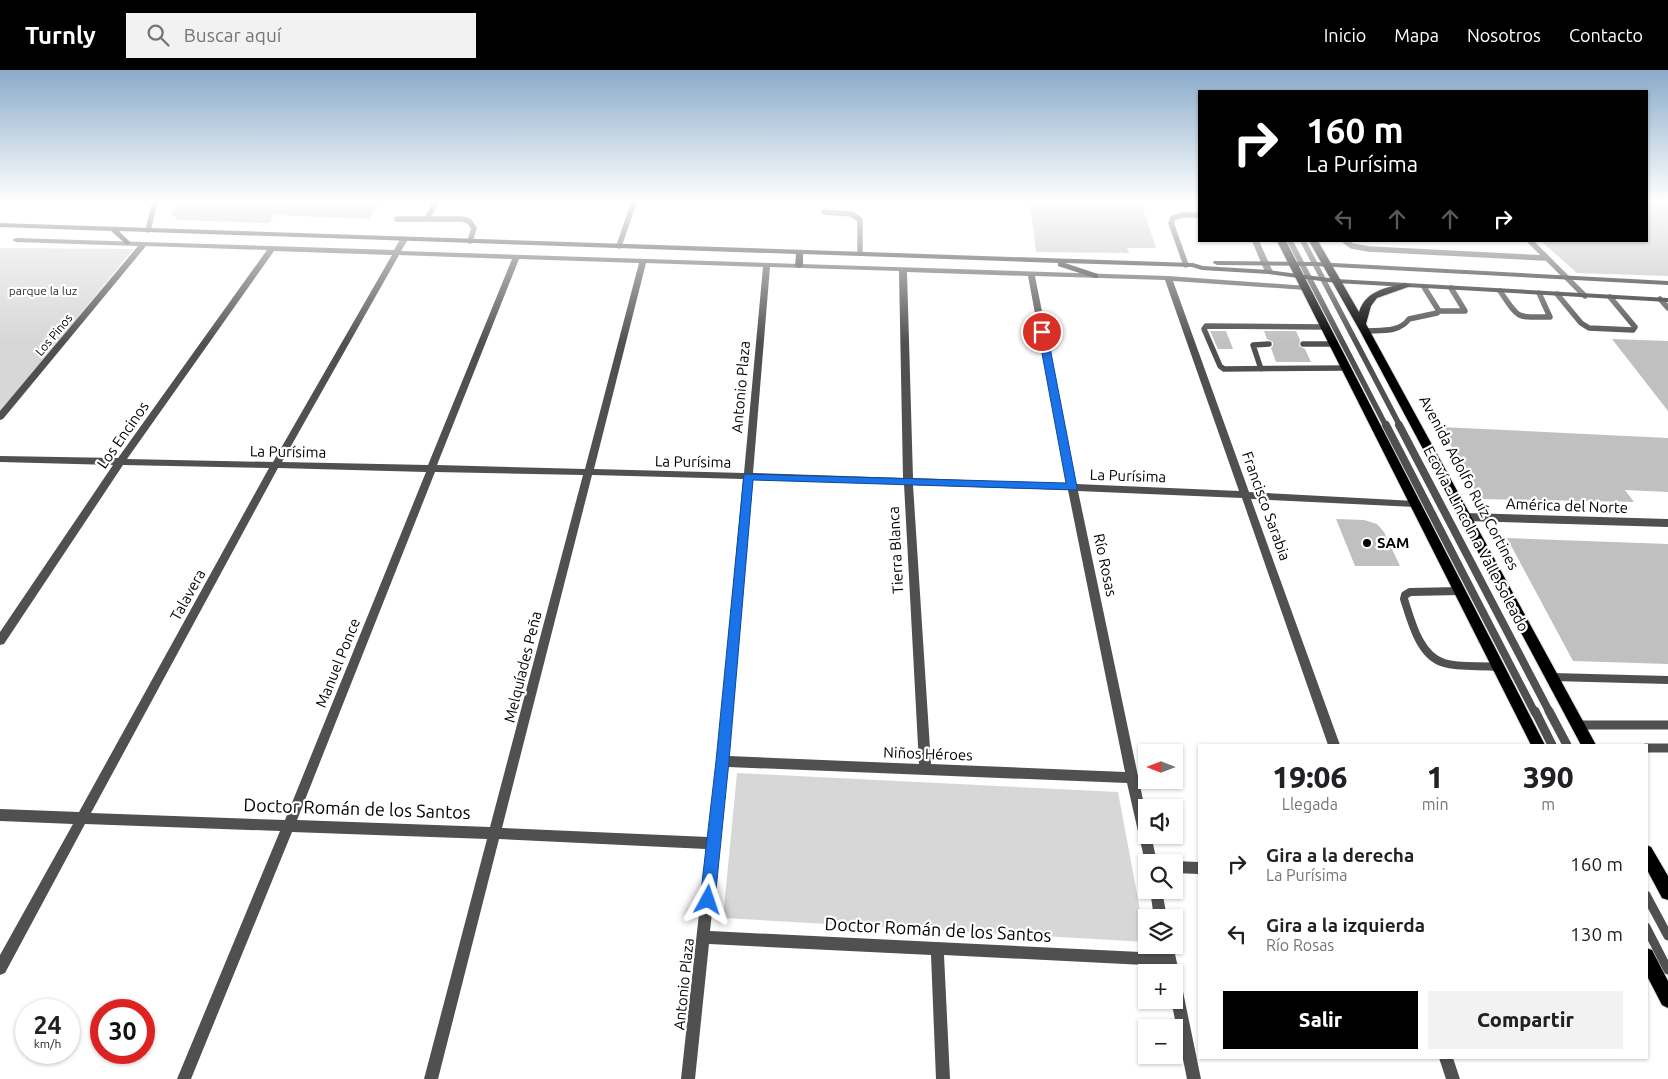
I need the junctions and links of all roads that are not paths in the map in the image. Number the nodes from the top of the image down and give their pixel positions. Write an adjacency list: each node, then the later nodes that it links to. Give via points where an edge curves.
1 (140, 249): 57 (street, Los Pinos)
2 (271, 249): 59 (street, Los Encinos)
3 (306, 249): 16 (street)
4 (399, 249): 16 (street, Talavera)
5 (731, 249): 15 (street)
6 (860, 249): 17 (lane)
7 (1182, 249): 26 (lane)
8 (1259, 249): 22 (street)
9 (1285, 249): 23 (main road)
10 (1293, 249): 33 (lane)
11 (1307, 249): 24 (lane, Ecovía - Lincoln a Valle Soleado)
12 (1319, 249): 27 (main road, Avenida Adolfo Ruíz Cortines)
13 (1371, 249): 19 (lane)
14 (1538, 249): 19 (lane)
15 (800, 251): 17 (street); 28 (street)
16 (397, 252): 18 (street); 60 (street, Talavera)
17 (860, 253): 21 (street)
18 (516, 257): 20 (street); 61 (street, Manuel Ponce)
19 (1546, 258): 35 (lane)
20 (643, 261): 25 (street); 62 (street, Melquíades Peña)
21 (1051, 261): 26 (street); 32 (street)
22 (1265, 263): 23 (street); 26 (street, via 1200,262); 30 (street)
23 (1293, 264): 33 (main road)
24 (1315, 264): 27 (street); 33 (street); 36 (lane, Ecovía - Lincoln a Valle Soleado)
25 (767, 265): 28 (street); 63 (street, Antonio Plaza)
26 (1189, 265): 30 (street)
27 (1327, 265): 35 (street); 37 (main road, Avenida Adolfo Ruíz Cortines)
28 (799, 266): 29 (street)
29 (903, 269): 31 (street); 64 (street, Tierra Blanca)
30 (1268, 272): 33 (street)
31 (1031, 274): 32 (street); 65 (street, Río Rosas)
32 (1094, 276): 34 (street)
33 (1304, 276): 34 (street); 36 (street); 50 (main road); 79 (lane)
34 (1168, 278): 66 (street, Francisco Sarabia)
35 (1567, 278): 38 (street); 45 (lane)
36 (1322, 279): 37 (street); 80 (lane, Ecovía - Lincoln a Valle Soleado)
37 (1336, 281): 39 (street); 51 (main road, Avenida Adolfo Ruíz Cortines)
38 (1668, 283)
39 (1406, 286): 40 (street); 51 (main road, via 1377,294 1368,300 1364,308)
40 (1424, 287): 41 (street); 49 (lane)
41 (1451, 288): 42 (street); 49 (lane, via 1465,311)
42 (1500, 291): 43 (street); 43 (lane, via 1516,314 1550,317)
43 (1539, 293): 44 (street)
44 (1557, 294): 45 (street); 46 (lane, via 1589,328 1633,330 1635,327)
45 (1585, 296): 46 (street)
46 (1610, 297): 47 (street)
47 (1664, 299): 48 (lane)
48 (1668, 308)
49 (1439, 311): 51 (lane, via 1409,319 1398,329)
50 (1325, 327): 54 (main road); 56 (lane, via 1204,327 1220,366 1230,370)
51 (1363, 328): 68 (main road, Avenida Adolfo Ruíz Cortines)
52 (1269, 344): 56 (lane, via 1253,345)
53 (1303, 344): 54 (lane)
54 (1333, 344): 55 (main road)
55 (1346, 368): 56 (lane); 67 (main road)
56 (1261, 369)
57 (0, 417)
58 (0, 459): 59 (street, La Purísima)
59 (120, 462): 60 (street, La Purísima); 71 (street, Los Encinos)
60 (275, 466): 61 (street, La Purísima); 88 (street, Talavera)
61 (432, 468): 62 (street, La Purísima); 89 (street, Manuel Ponce)
62 (589, 473): 63 (street, La Purísima); 90 (street, Melquíades Peña)
63 (748, 476): 64 (street, La Purísima); 84 (street, Antonio Plaza)
64 (908, 481): 65 (street, La Purísima); 85 (street, Tierra Blanca)
65 (1072, 487): 66 (street, La Purísima); 86 (street, Río Rosas)
66 (1244, 494): 67 (street, La Purísima); 77 (street, Francisco Sarabia)
67 (1415, 504): 70 (main road)
68 (1466, 517): 69 (lane, América del Norte); 73 (main road, Avenida Adolfo Ruíz Cortines)
69 (1668, 523)
70 (1460, 591): 72 (main road); 72 (lane, via 1410,592 1406,595 1404,599 1423,647 1442,663)
71 (0, 640)
72 (1498, 667): 78 (main road)
73 (1552, 677): 74 (lane); 75 (main road, Avenida Adolfo Ruíz Cortines)
74 (1668, 680)
75 (1578, 725): 76 (lane); 81 (main road, Avenida Adolfo Ruíz Cortines)
76 (1668, 725)
77 (1334, 744)
78 (1537, 744)
79 (1551, 744)
80 (1567, 744)
81 (1588, 744)
82 (1648, 748): 83 (lane)
83 (1668, 748)
84 (723, 761): 85 (street, Niños Héroes); 91 (street, Antonio Plaza)
85 (926, 769): 86 (street, Niños Héroes)
86 (1131, 778): 92 (street, Río Rosas)
87 (0, 815): 88 (street, Doctor Román de los Santos)
88 (83, 818): 89 (street, Doctor Román de los Santos); 104 (street, Talavera)
89 (288, 827): 90 (street, Doctor Román de los Santos); 109 (street, Manuel Ponce)
90 (496, 832): 91 (street, Doctor Román de los Santos); 110 (street, Melquíades Peña)
91 (712, 843): 100 (street, Antonio Plaza)
92 (1149, 854)
93 (1648, 856): 96 (main road)
94 (1183, 867): 95 (street)
95 (1198, 868)
96 (1668, 892)
97 (1648, 899): 99 (lane)
98 (1648, 932): 105 (lane)
99 (1668, 936)
100 (704, 937): 101 (street, Doctor Román de los Santos); 111 (street, Antonio Plaza)
101 (937, 948): 103 (street, Doctor Román de los Santos); 112 (street)
102 (1648, 960): 106 (main road)
103 (1145, 964)
104 (0, 968)
105 (1668, 970)
106 (1668, 999)
107 (1180, 1009): 113 (street)
108 (1446, 1059): 114 (street)
109 (184, 1079)
110 (431, 1079)
111 (688, 1079)
112 (943, 1079)
113 (1194, 1079)
114 (1453, 1079)

